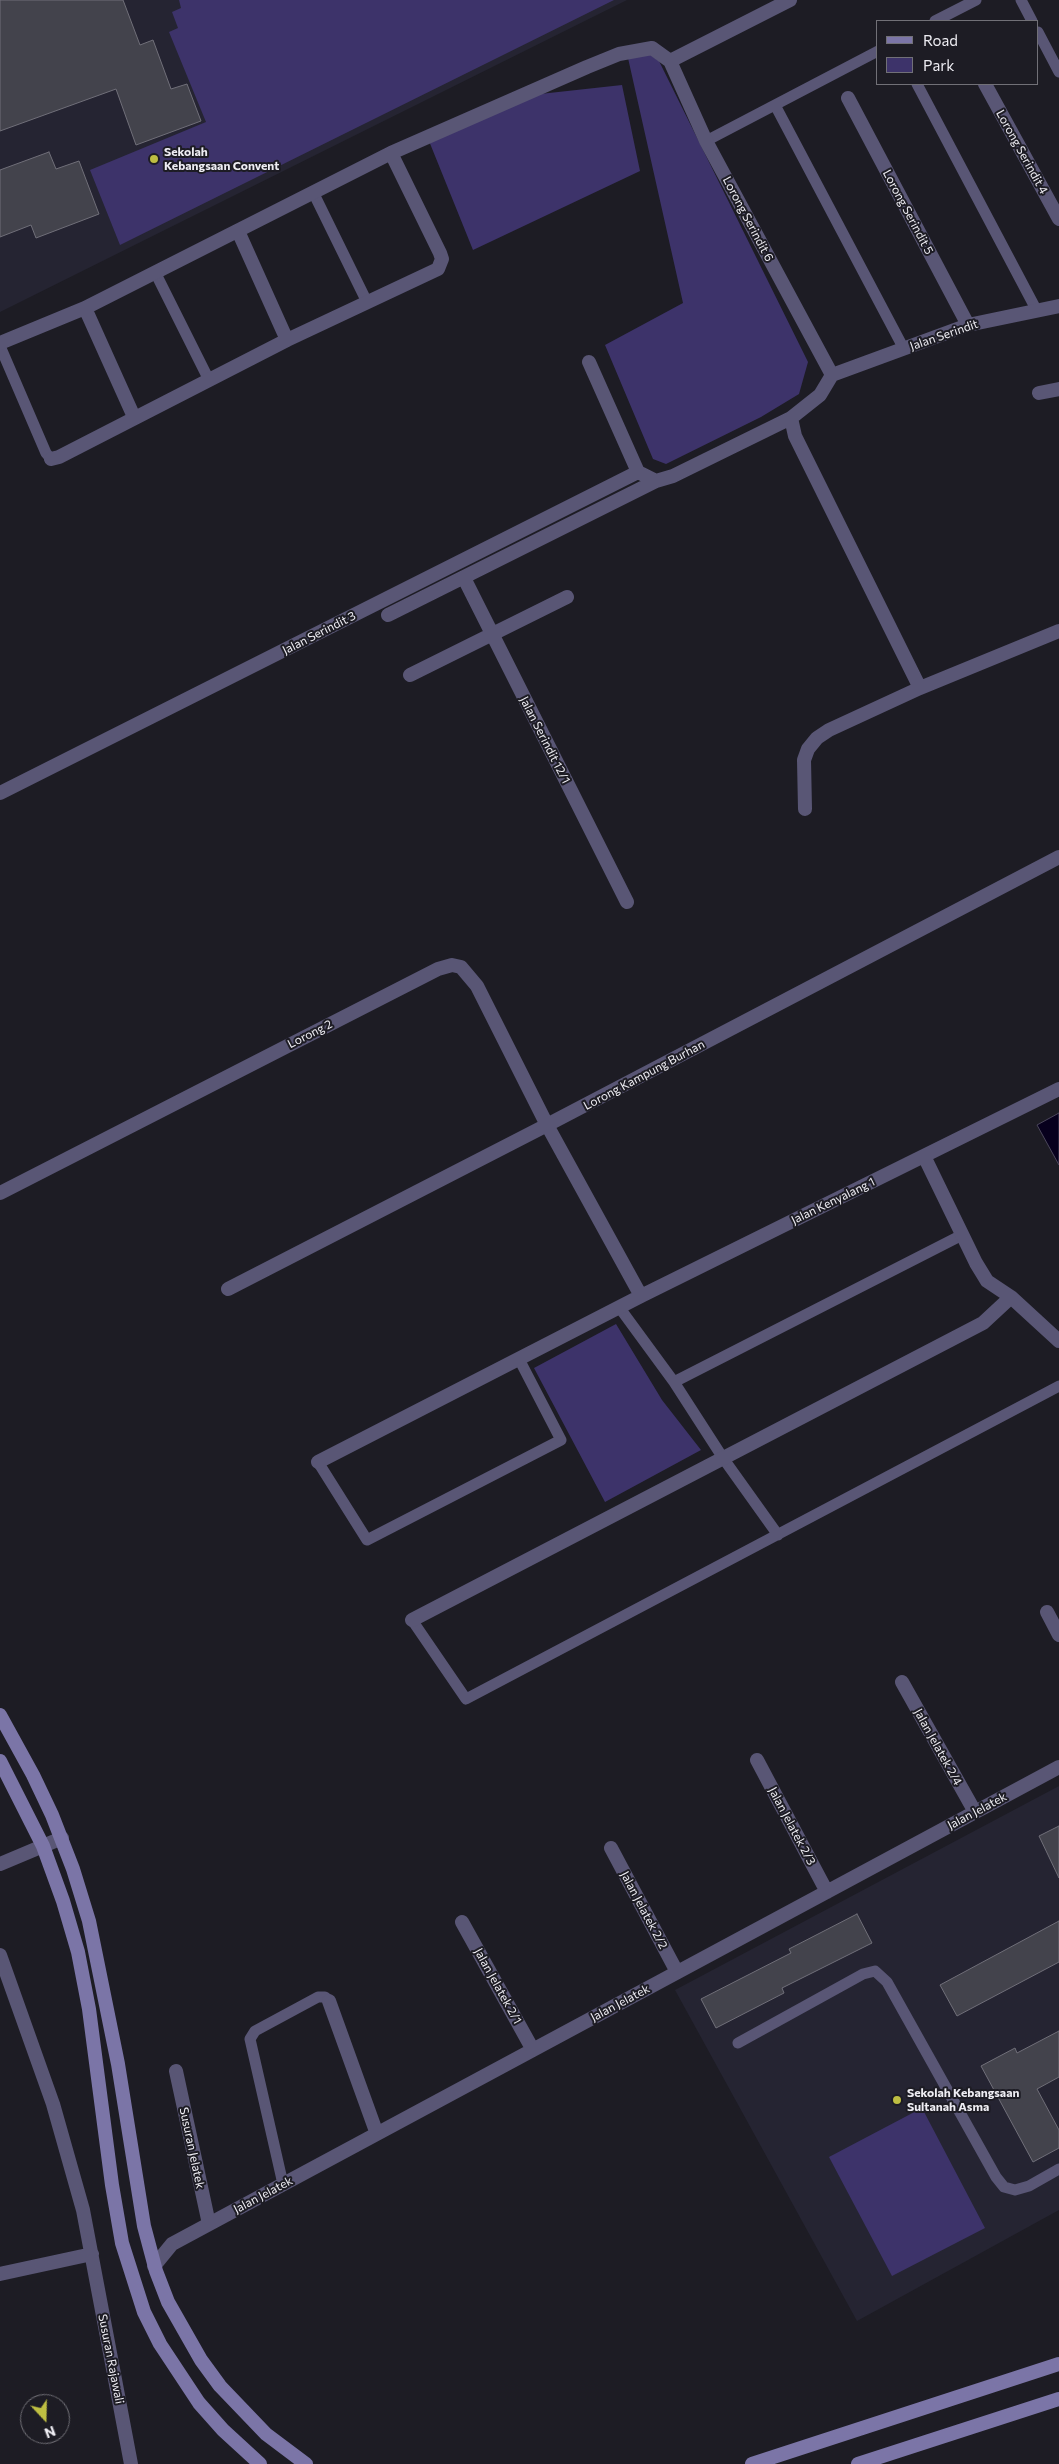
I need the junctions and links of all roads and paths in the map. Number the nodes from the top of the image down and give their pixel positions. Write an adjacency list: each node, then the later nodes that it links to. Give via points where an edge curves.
1 (790, 0): 8 (street)
2 (976, 0): 4 (lane)
3 (1021, 0): 5 (lane)
4 (937, 20)
5 (1031, 20)
6 (1039, 34): 9 (lane)
7 (876, 52): 13 (lane)
8 (670, 61): 14 (street, Lorong Serindit 6); 15 (street, via 652,48 620,54)
9 (1059, 72)
10 (918, 85): 23 (lane)
11 (986, 85): 17 (street, Lorong Serindit 4)
12 (848, 98): 24 (street, Lorong Serindit 5)
13 (775, 105): 14 (lane); 27 (lane)
14 (706, 141): 29 (street, Lorong Serindit 6)
15 (391, 153): 16 (street); 20 (street, via 442,259 438,269 432,273)
16 (313, 192): 18 (street); 20 (lane)
17 (1059, 219)
18 (238, 231): 19 (street); 25 (street)
19 (155, 272): 22 (street); 30 (lane)
20 (367, 302): 25 (street)
21 (1059, 306): 23 (street, Jalan Serindit)
22 (85, 308): 26 (street); 33 (street)
23 (1037, 311): 24 (street, Jalan Serindit)
24 (968, 325): 27 (street, Jalan Serindit)
25 (287, 340): 30 (street)
26 (0, 344): 35 (lane)
27 (904, 349): 29 (street, Jalan Serindit)
28 (590, 362): 36 (street)
29 (832, 375): 34 (street, via 820,395)
30 (209, 380): 33 (street)
31 (1059, 389): 32 (street)
32 (1039, 393)
33 (134, 417): 35 (street)
34 (791, 418): 37 (street, via 673,476); 44 (street, via 795,436)
35 (51, 459)
36 (638, 472): 37 (street); 45 (street, Jalan Serindit 3)
37 (656, 480): 38 (street)
38 (464, 578): 40 (street); 42 (street, Jalan Serindit 12/1)
39 (567, 597): 42 (street)
40 (388, 616)
41 (1059, 631): 44 (street)
42 (492, 634): 43 (street); 48 (street, Jalan Serindit 12/1)
43 (410, 675)
44 (920, 688): 46 (street, via 817,738 804,760)
45 (0, 793)
46 (805, 809)
47 (1059, 857): 50 (street, Lorong Kampung Burhan)
48 (627, 902)
49 (1059, 1089): 51 (street, Jalan Kenyalang 1)
50 (547, 1125): 52 (street, Lorong 2, via 477,986 461,967 452,965 438,968); 54 (street, Lorong Kampung Burhan); 55 (street, Lorong 2)
51 (924, 1156): 53 (street); 55 (street, Jalan Kenyalang 1)
52 (0, 1193)
53 (962, 1235): 56 (street, via 987,1281); 60 (lane)
54 (228, 1289)
55 (640, 1296): 57 (street, Jalan Kenyalang 1)
56 (1011, 1298): 58 (street); 62 (street, via 984,1323)
57 (613, 1310): 59 (street, Jalan Kenyalang 1); 60 (lane)
58 (1059, 1341)
59 (518, 1359): 63 (street, Jalan Kenyalang 1); 63 (lane, via 561,1440 367,1540)
60 (674, 1382): 62 (lane)
61 (1059, 1386): 64 (lane)
62 (723, 1458): 64 (lane); 66 (street)
63 (318, 1462)
64 (778, 1535): 66 (lane, via 466,1699)
65 (1047, 1612): 67 (street)
66 (412, 1620)
67 (1059, 1636)
68 (902, 1682): 73 (street, Jalan Jelatek 2/4)
69 (0, 1715): 74 (main road, via 37,1782)
70 (757, 1760): 78 (street, Jalan Jelatek 2/3)
71 (0, 1761): 75 (main road)
72 (1059, 1767): 73 (street, Jalan Jelatek)
73 (975, 1812): 78 (street, Jalan Jelatek)
74 (62, 1838): 75 (street); 90 (main road, via 96,1947)
75 (43, 1846): 77 (street); 98 (main road, via 78,1952 89,2009 113,2194 130,2275 144,2312 178,2374 223,2430)
76 (611, 1848): 81 (street, Jalan Jelatek 2/2)
77 (0, 1864)
78 (827, 1892): 81 (street, Jalan Jelatek)
79 (462, 1922): 84 (street, Jalan Jelatek 2/1)
80 (0, 1955): 92 (street, Susuran Rajawali, via 53,2104)
81 (677, 1972): 84 (street, Jalan Jelatek)
82 (329, 2001): 86 (street); 88 (lane, via 318,1997 251,2036)
83 (738, 2043): 87 (lane, via 863,1974 875,1971 886,1982 1004,2187 1015,2190 1029,2186)
84 (533, 2050): 86 (street, Jalan Jelatek)
85 (176, 2071): 89 (street, Susuran Jelatek)
86 (377, 2134): 88 (street, Jalan Jelatek)
87 (1059, 2169)
88 (283, 2184): 89 (street, Jalan Jelatek)
89 (209, 2224): 91 (street, Jalan Jelatek)
90 (146, 2239): 91 (street, Jalan Jelatek, via 165,2242); 93 (main road)
91 (181, 2239): 93 (street, Jalan Jelatek, via 165,2250)
92 (92, 2254): 94 (street); 97 (street, Susuran Rajawali)
93 (154, 2266): 99 (main road, via 168,2302 220,2386 266,2434)
94 (0, 2274)
95 (1059, 2364): 100 (main road)
96 (1059, 2399): 101 (main road)
97 (131, 2464)
98 (260, 2464)
99 (306, 2464)
100 (752, 2464)
101 (858, 2464)

